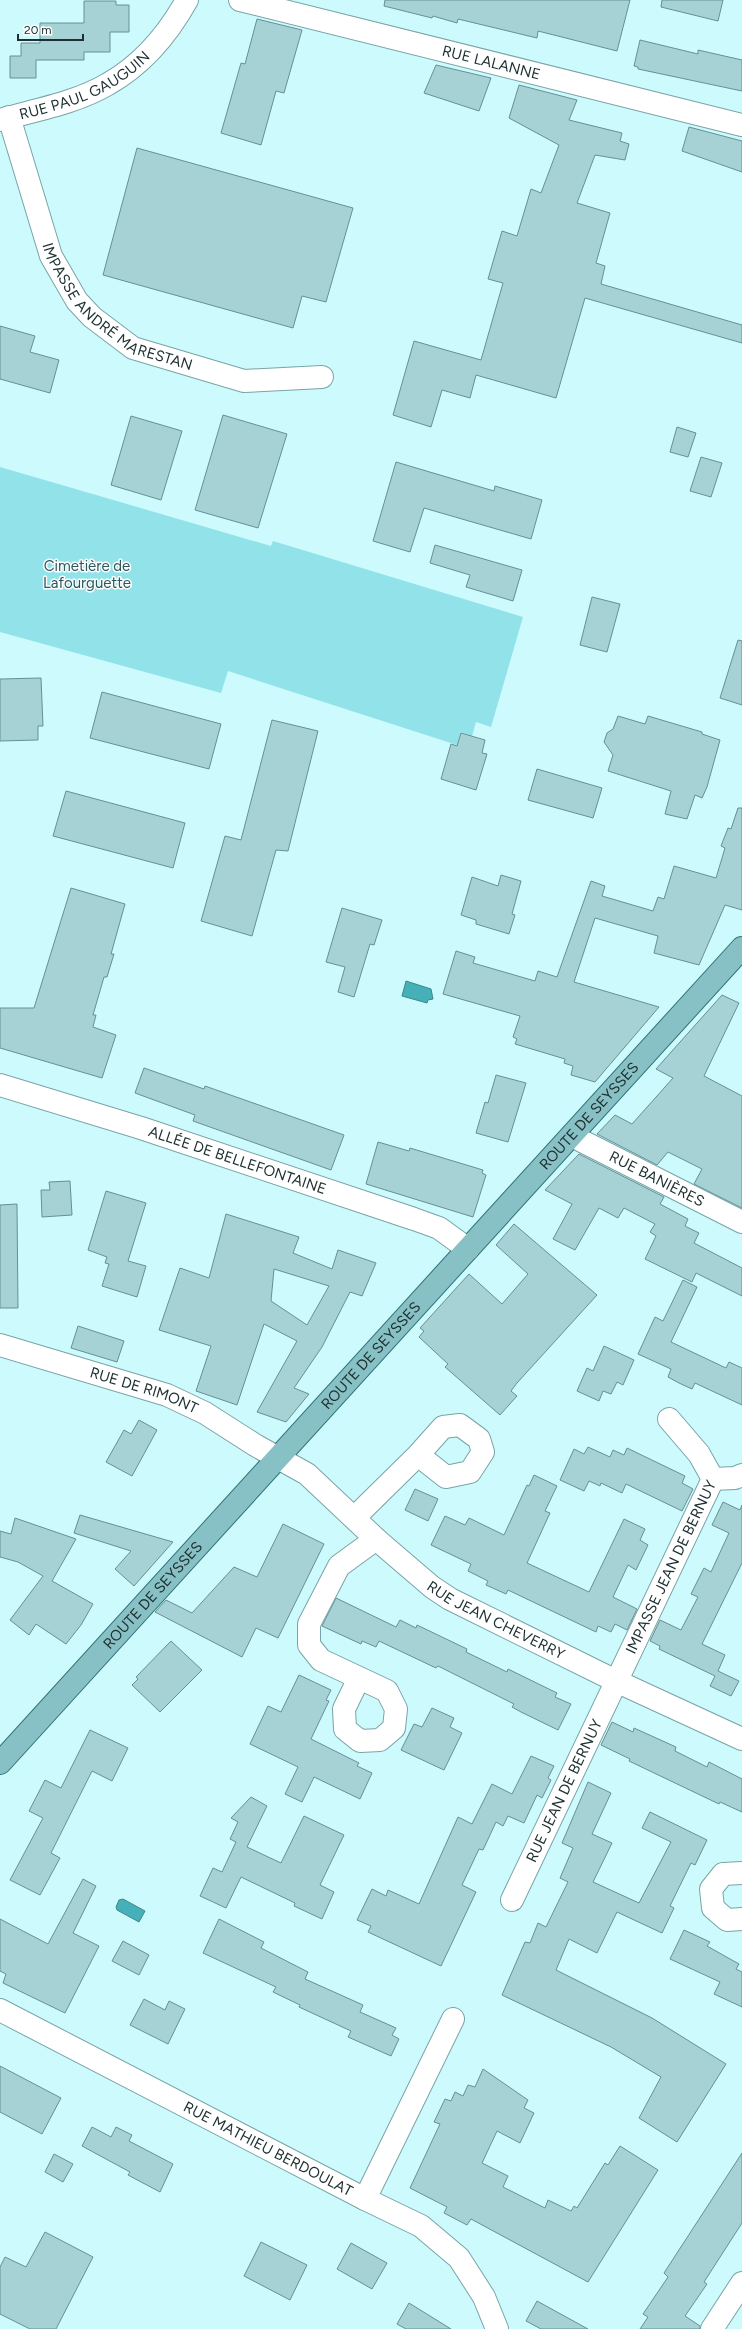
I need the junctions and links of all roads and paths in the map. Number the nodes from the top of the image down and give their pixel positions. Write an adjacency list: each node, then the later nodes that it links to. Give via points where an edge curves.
1 (187, 0): 3 (street, RUE PAUL GAUGUIN, via 167,31 148,53 107,85)
2 (240, 0): 4 (street, RUE LALANNE)
3 (5, 119): 5 (street, IMPASSE ANDRÉ MARESTAN, via 51,256 77,301 92,316 133,348 244,381)
4 (742, 125)
5 (322, 377)
6 (742, 948): 8 (main road, ROUTE DE SEYSSES)
7 (0, 1085): 10 (street, ALLÉE DE BELLEFONTAINE, via 141,1128 414,1219 439,1228)
8 (572, 1136): 9 (street, RUE BANIÈRES); 10 (main road, ROUTE DE SEYSSES)
9 (742, 1222)
10 (468, 1249): 14 (main road, ROUTE DE SEYSSES)
11 (0, 1345): 14 (street, RUE DE RIMONT, via 167,1395 205,1413)
12 (669, 1418): 16 (street, via 700,1454)
13 (418, 1455): 17 (street)
14 (278, 1458): 17 (street, RUE JEAN CHEVERRY, via 307,1474); 22 (main road, ROUTE DE SEYSSES)
15 (742, 1475): 16 (street, IMPASSE JEAN DE BERNUY)
16 (713, 1479): 20 (street, IMPASSE JEAN DE BERNUY)
17 (354, 1518): 18 (street, RUE JEAN CHEVERRY)
18 (376, 1539): 19 (street, via 339,1566 309,1624 309,1645 321,1660); 20 (street, RUE JEAN CHEVERRY, via 432,1588 450,1599)
19 (359, 1678)
20 (616, 1681): 21 (street, RUE JEAN CHEVERRY); 24 (street, RUE JEAN DE BERNUY)
21 (742, 1740)
22 (2, 1758)
23 (742, 1873): 25 (street, via 723,1874 711,1889 713,1908 727,1920)
24 (512, 1900)
25 (742, 1919)
26 (0, 2010): 28 (street, RUE MATHIEU BERDOULAT)
27 (453, 2019): 28 (street)
28 (365, 2199): 30 (street, RUE MATHIEU BERDOULAT, via 422,2226 459,2258 484,2297)
29 (742, 2283): 31 (street)
30 (497, 2329)
31 (712, 2329)

